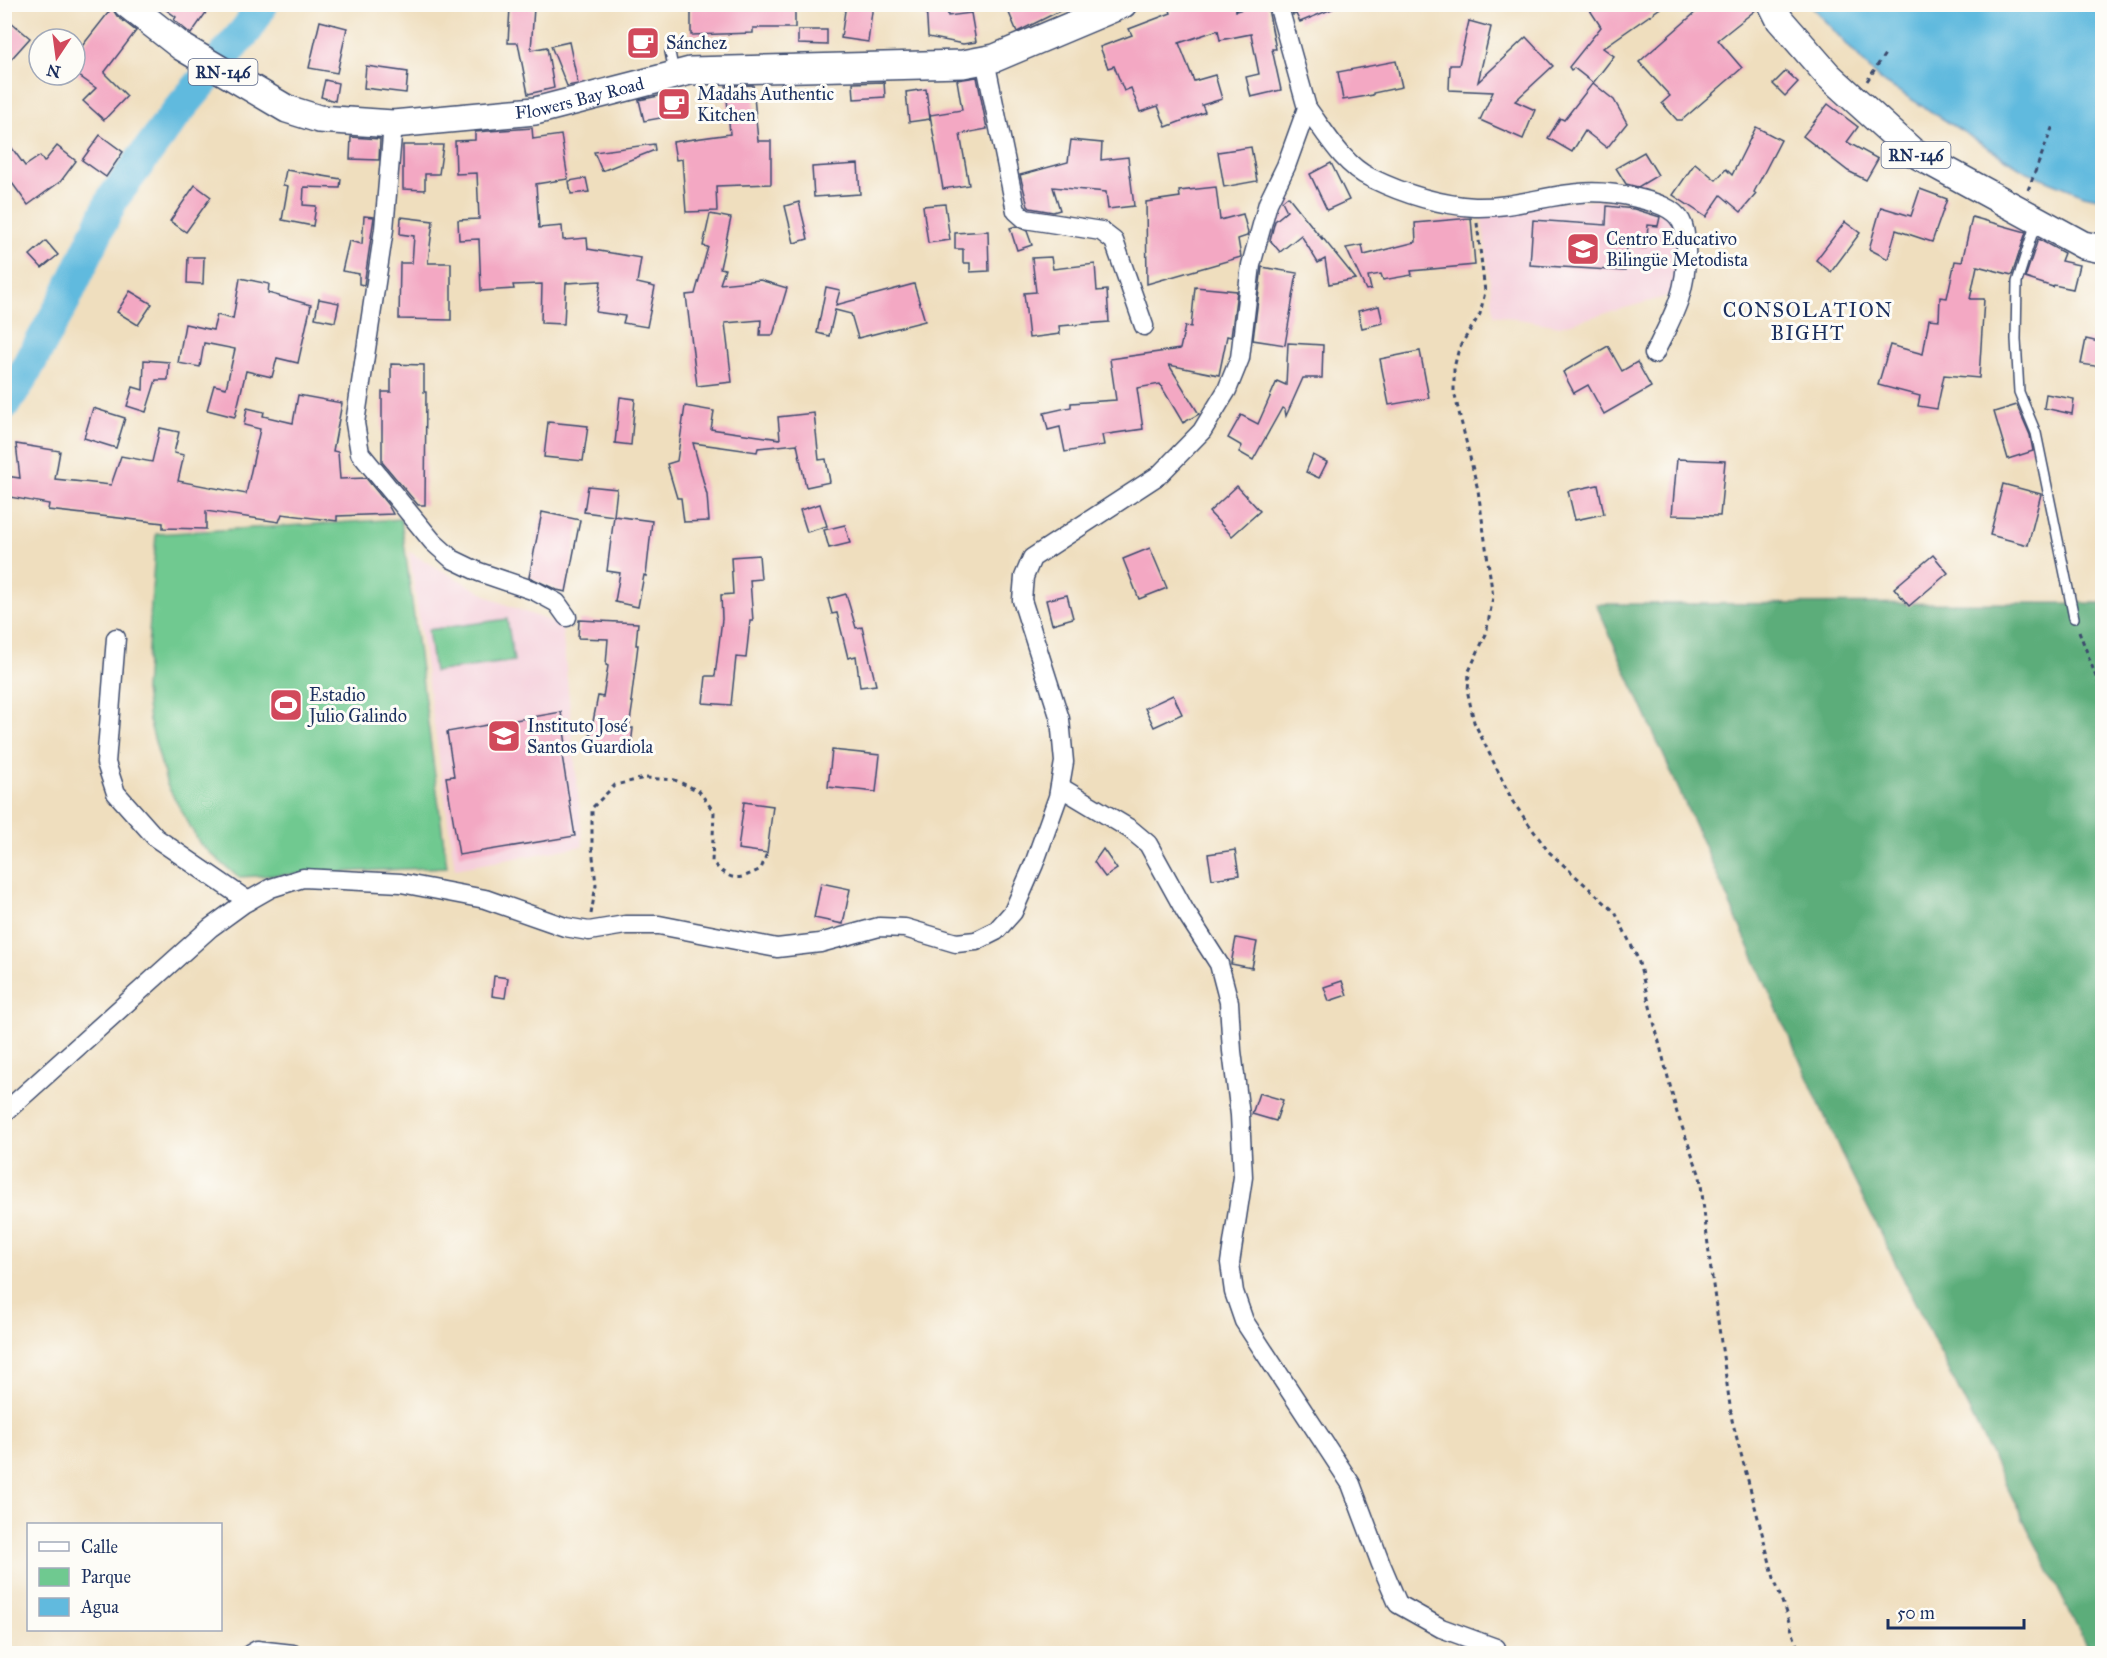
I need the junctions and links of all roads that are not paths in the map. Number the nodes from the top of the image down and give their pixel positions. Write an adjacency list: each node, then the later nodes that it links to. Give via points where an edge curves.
1 (127, 4): 7 (main road, Flowers Bay Road / RN-146, via 182,47 287,109 320,119)
2 (1123, 4): 5 (main road, Flowers Bay Road / RN-146)
3 (1278, 4): 6 (street)
4 (1772, 4): 8 (main road, RN-146, via 1780,20 1828,75 1914,153)
5 (985, 60): 7 (main road, Flowers Bay Road / RN-146, via 908,66 682,70 535,111); 10 (street, via 1016,211 1025,219 1101,231 1114,241)
6 (1307, 108): 11 (street, via 1344,157 1368,177 1405,192 1475,207 1519,205 1580,193 1626,196 1669,209 1681,220 1687,262 1684,289); 15 (street, via 1265,213 1251,265 1240,358 1227,390 1202,431 1159,475 1032,558 1024,577 1022,600 1060,719 1064,762)
7 (393, 124): 12 (street, via 384,229 355,423 360,453 433,542 452,559 535,591 556,603)
8 (2030, 210): 9 (main road, RN-146, via 2083,245); 13 (lane, via 2017,282 2019,392 2036,433)
9 (2103, 249)
10 (1144, 326)
11 (1654, 354)
12 (567, 617)
13 (2074, 618)
14 (116, 638): 16 (street, via 106,763 116,793 156,838)
15 (1060, 787): 16 (street, via 1013,912 996,931 976,941 956,943 905,928 879,927 820,943 777,948 659,926 625,925 589,931 565,927 485,899 401,883 303,878 271,888); 20 (street, via 1148,844 1219,964 1229,1002 1240,1115 1243,1177 1230,1263 1244,1321 1351,1484 1398,1605 1441,1628 1496,1648)
16 (248, 901): 17 (street, via 210,928)
17 (4, 1113)
18 (249, 1653): 19 (street)
19 (292, 1653)
20 (1498, 1653)

